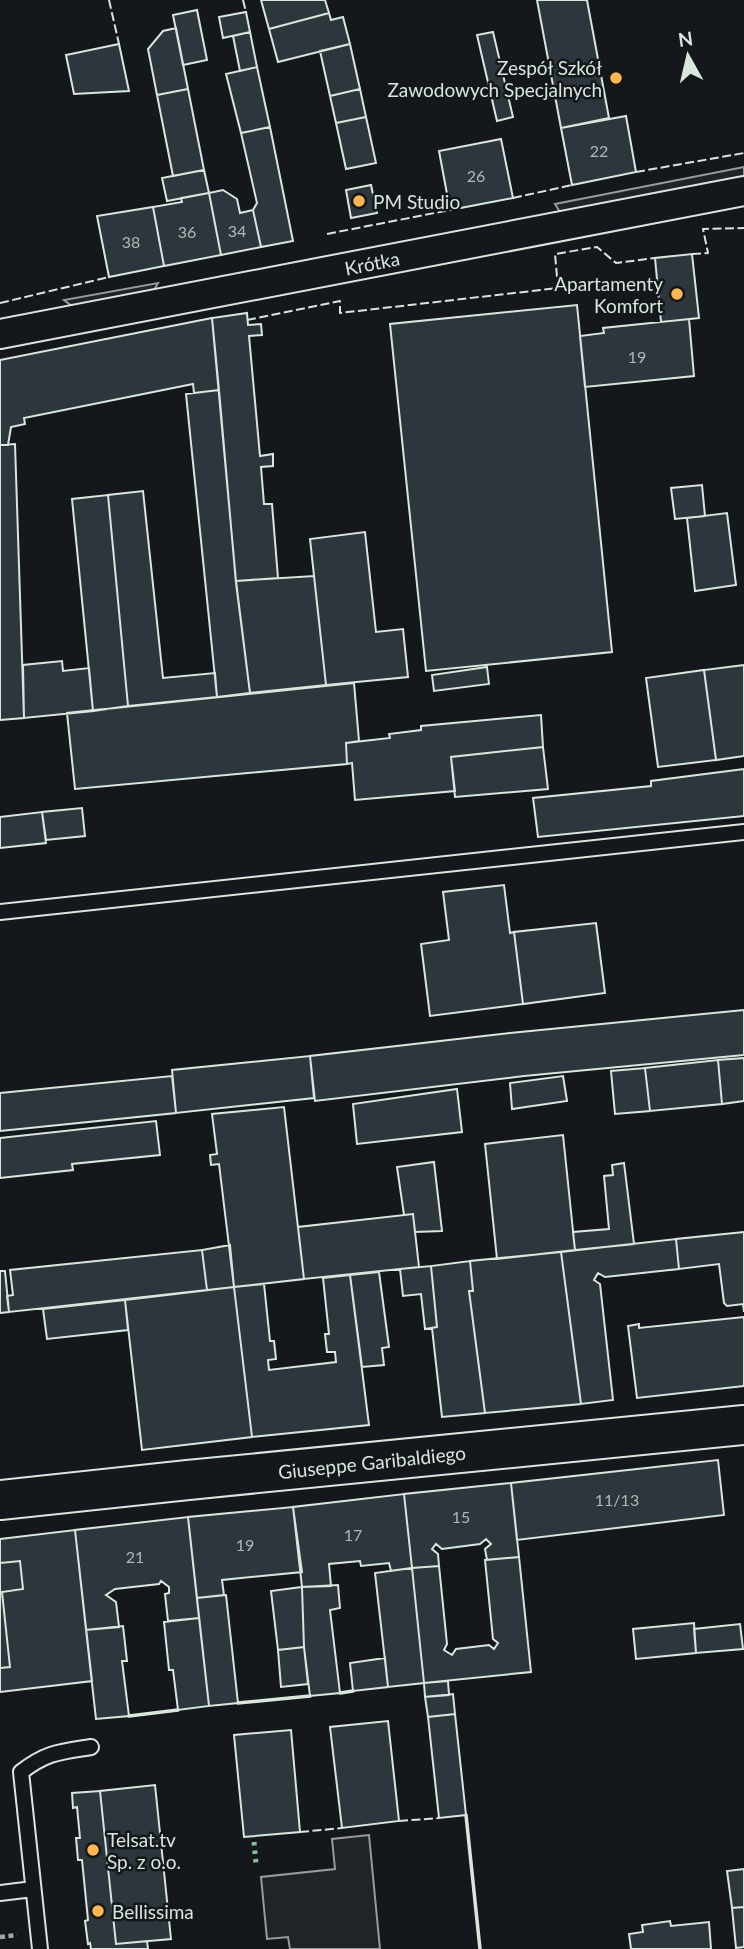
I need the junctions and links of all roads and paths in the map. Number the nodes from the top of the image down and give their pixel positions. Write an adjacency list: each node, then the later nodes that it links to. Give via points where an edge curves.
1 (744, 191): 2 (street, Krótka)
2 (0, 334)
3 (744, 832): 4 (lane)
4 (0, 912)
5 (744, 1425): 6 (street, Giuseppe Garibaldiego)
6 (0, 1500)
7 (91, 1747): 8 (lane, via 50,1753 21,1772)
8 (33, 1889): 9 (lane); 10 (lane)
9 (0, 1893)
10 (40, 1949)

